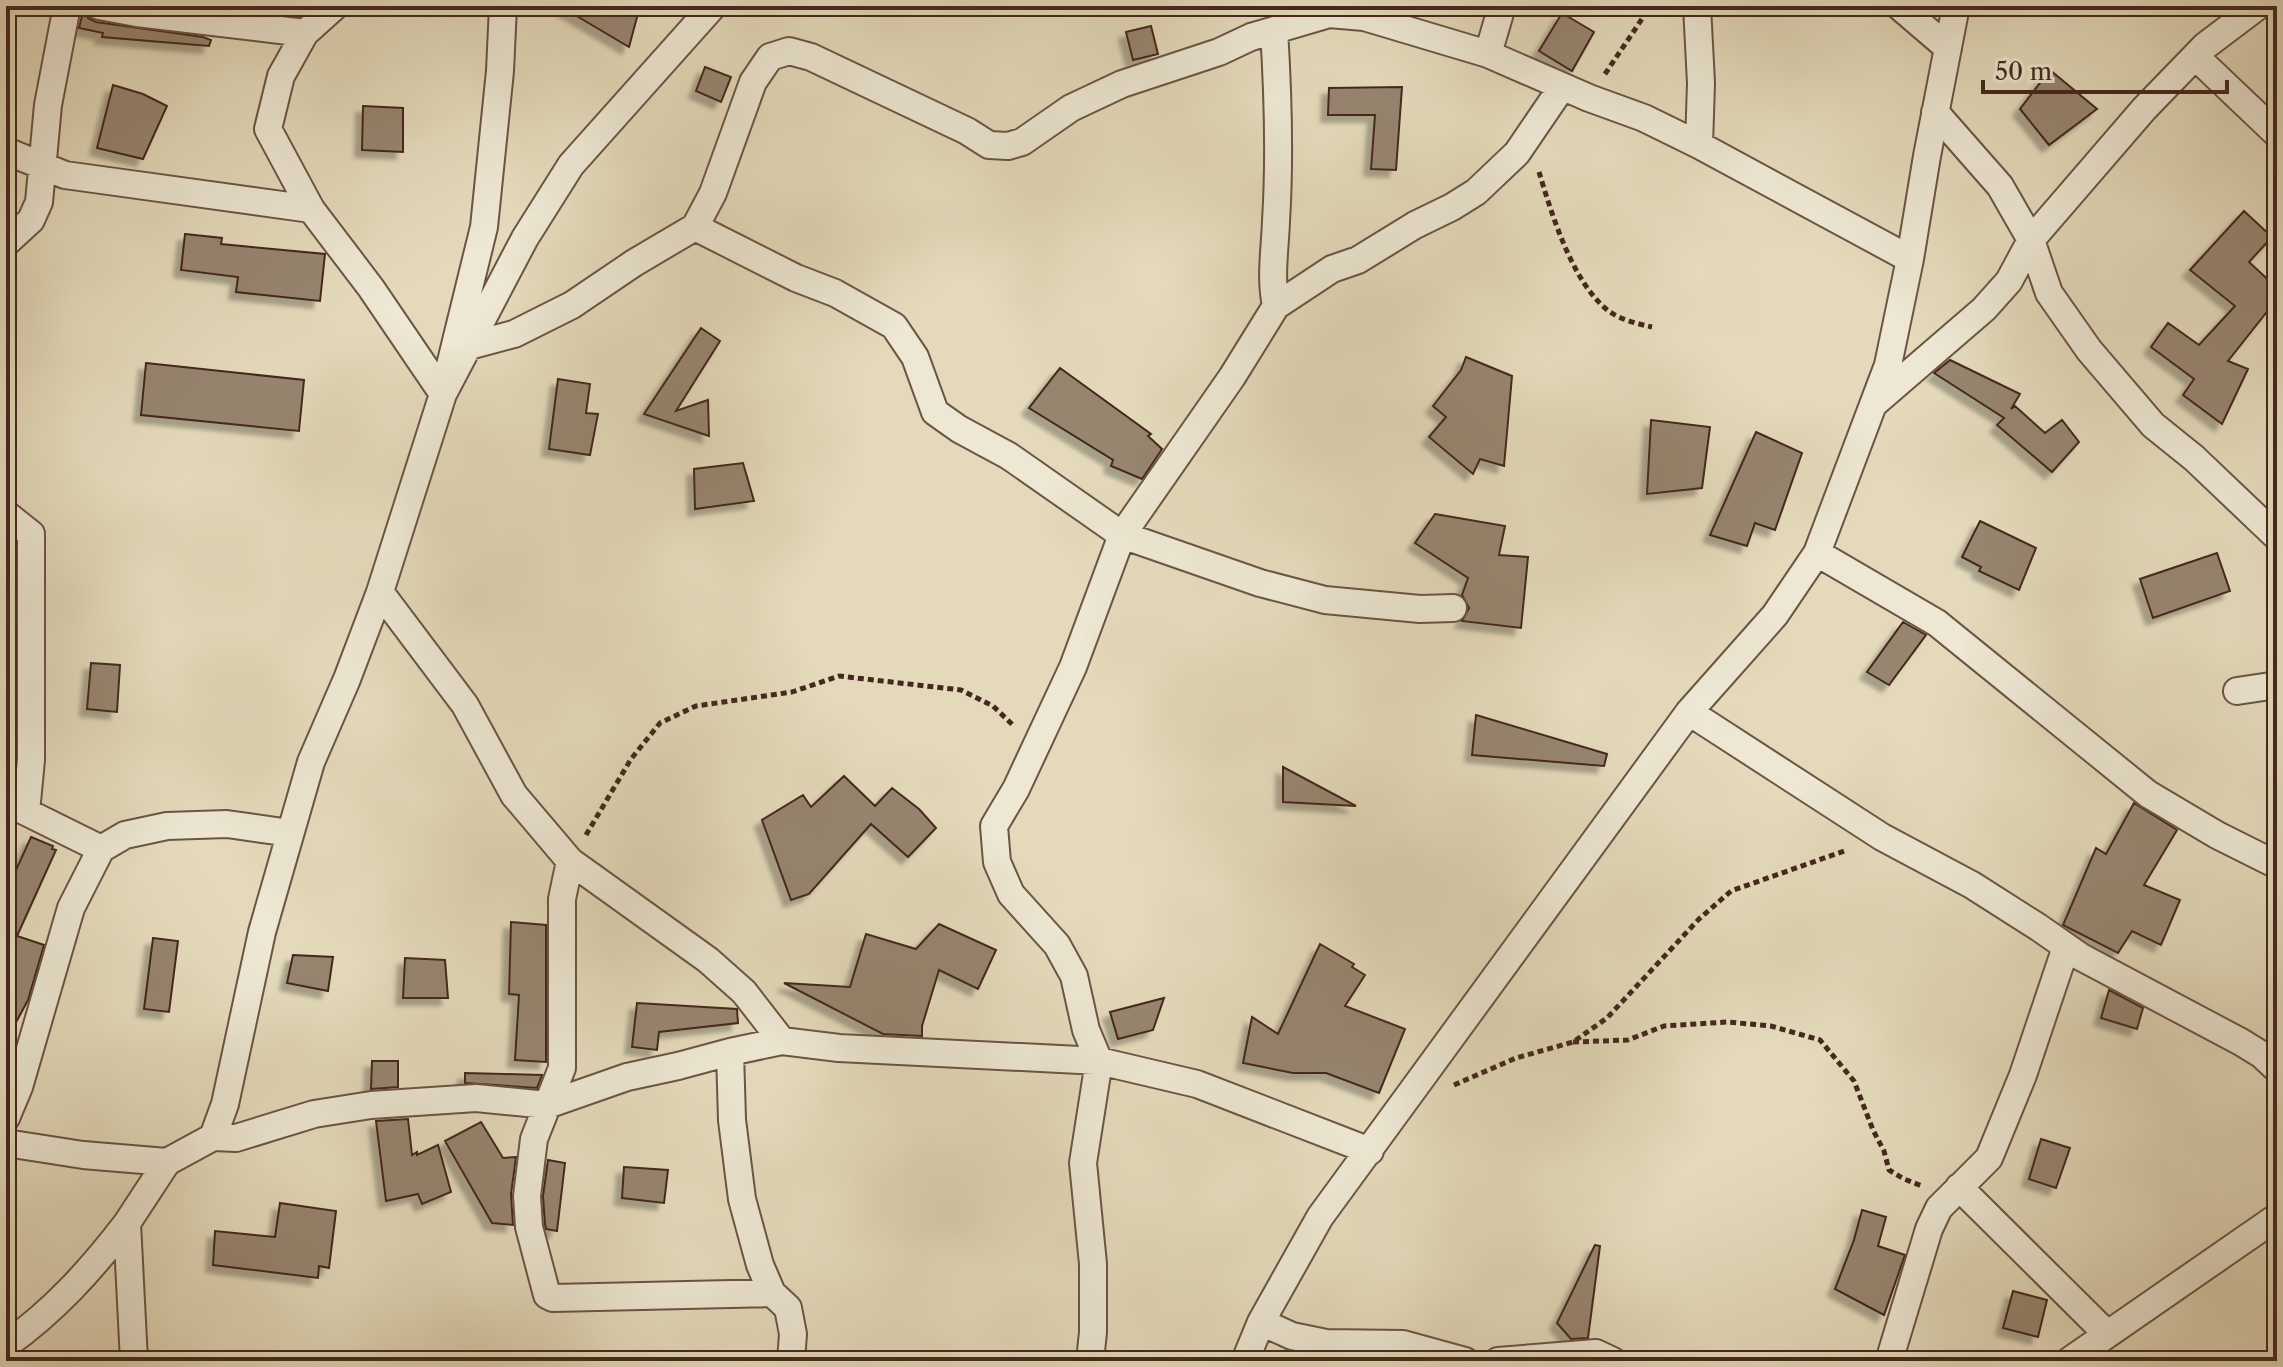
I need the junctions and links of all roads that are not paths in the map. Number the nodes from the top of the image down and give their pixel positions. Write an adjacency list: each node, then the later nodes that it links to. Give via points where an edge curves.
1 (67, 6): 21 (street)
2 (99, 6): 12 (street)
3 (335, 6): 12 (street)
4 (503, 6): 29 (street, via 484,227)
5 (713, 6): 28 (street, via 571,165 525,238)
6 (1502, 6): 14 (street)
7 (1697, 6): 19 (street)
8 (1899, 6): 13 (street)
9 (1956, 6): 13 (street)
10 (2258, 6): 15 (street)
11 (1274, 30): 14 (street, via 1329,14 1364,17); 23 (street, via 1122,84 1008,146 989,145 811,57 789,51 770,57 753,82 713,193); 27 (street)
12 (305, 33): 22 (street, via 281,76 268,129)
13 (1948, 48): 17 (street)
14 (1488, 54): 16 (street)
15 (2196, 57): 18 (street); 24 (street)
16 (1562, 87): 19 (street); 27 (street, via 1517,153 1476,192 1358,260 1332,269)
17 (1935, 112): 24 (street, via 2000,186); 26 (street)
18 (2277, 134)
19 (1699, 145): 26 (street)
20 (6, 151): 21 (street)
21 (41, 166): 22 (street, via 65,175); 25 (street, via 39,202 31,220)
22 (311, 209): 29 (street)
23 (695, 227): 28 (street, via 572,305 514,334); 32 (street, via 894,326 915,357 935,412)
24 (2031, 240): 30 (street, via 2009,281 1984,309); 33 (street, via 2049,293 2089,350 2153,425)
25 (6, 243)
26 (1910, 259): 30 (street)
27 (1276, 306): 32 (street)
28 (469, 346): 29 (street)
29 (443, 394): 35 (street)
30 (1875, 403): 34 (street)
31 (6, 514): 40 (street, via 31,534 31,760)
32 (1122, 535): 36 (street, via 1325,600); 48 (street, via 1073,667 994,826 997,862 1011,894 1057,945 1074,976)
33 (2277, 537)
34 (1817, 553): 39 (street, via 1775,615); 44 (street, via 1937,623 2148,794)
35 (380, 592): 41 (street, via 311,762); 43 (street, via 465,705 514,795)
36 (1453, 608)
37 (2277, 685): 38 (street)
38 (2237, 691)
39 (1689, 712): 45 (street); 55 (street)
40 (16, 807): 42 (street)
41 (290, 833): 42 (street, via 227,824 167,826 125,835); 53 (street)
42 (101, 849): 50 (street, via 71,908)
43 (570, 861): 46 (street, via 708,960 744,992); 51 (street, via 562,899 562,1068)
44 (2277, 865)
45 (2066, 947): 49 (street, via 2241,1042); 57 (street, via 1999,1137 1989,1158)
46 (782, 1041): 47 (street); 48 (street)
47 (730, 1052): 51 (street, via 627,1077); 60 (street, via 742,1199)
48 (1099, 1061): 55 (street, via 1197,1084); 66 (street, via 1083,1163 1093,1264)
49 (2277, 1069)
50 (13, 1083): 52 (street)
51 (547, 1105): 53 (street, via 476,1098 371,1105 314,1114 236,1138); 60 (street, via 534,1139 527,1196 529,1227 547,1295)
52 (6, 1118)
53 (213, 1137): 56 (street)
54 (6, 1143): 56 (street)
55 (1370, 1151): 61 (street, via 1320,1217)
56 (167, 1162): 59 (street)
57 (1959, 1187): 62 (street); 71 (street, via 1939,1208 1929,1229)
58 (2277, 1217): 62 (street)
59 (127, 1223): 63 (street, via 45,1317); 64 (street)
60 (772, 1293): 65 (street, via 788,1308)
61 (1261, 1322): 67 (street); 68 (street, via 1326,1343 1403,1344)
62 (2107, 1334): 72 (street)
63 (6, 1345)
64 (134, 1361)
65 (791, 1361)
66 (1090, 1361)
67 (1245, 1361)
68 (1465, 1361)
69 (1498, 1361): 70 (street, via 1596,1353)
70 (1613, 1361)
71 (1889, 1361)
72 (2069, 1361)

